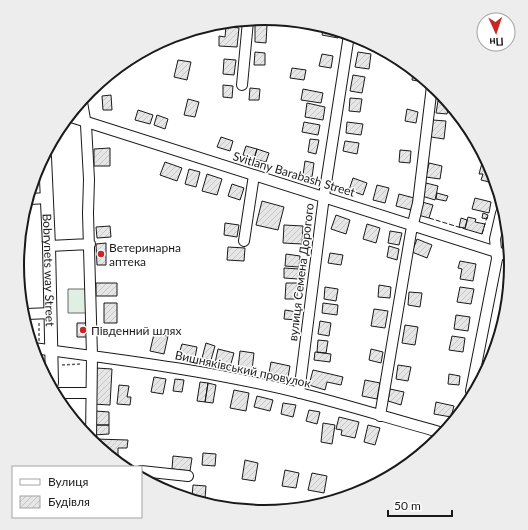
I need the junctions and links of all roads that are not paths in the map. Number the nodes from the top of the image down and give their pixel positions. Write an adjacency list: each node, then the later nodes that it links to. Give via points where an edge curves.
1 (248, 26): 3 (street)
2 (348, 40): 10 (street, вулиця Семена Дорогого)
3 (242, 85)
4 (431, 93): 14 (street, via 418,203)
5 (83, 108): 7 (street)
6 (75, 118): 7 (street, Svitlany Barabash Street)
7 (86, 122): 8 (street, Svitlany Barabash Street); 16 (street)
8 (254, 175): 10 (street, Svitlany Barabash Street); 15 (street)
9 (40, 178): 11 (main road, Bobrynets way Street)
10 (324, 196): 14 (street, Svitlany Barabash Street); 29 (street, вулиця Семена Дорогого)
11 (47, 198): 12 (street); 17 (main road, Bobrynets way Street)
12 (33, 200)
13 (499, 220): 18 (street, via 495,239)
14 (412, 225): 18 (street, Svitlany Barabash Street); 30 (street)
15 (244, 242)
16 (90, 244): 17 (street); 24 (street)
17 (49, 246): 20 (main road, Bobrynets way Street)
18 (496, 252): 19 (street, Svitlany Barabash Street); 26 (street, via 497,259)
19 (503, 254)
20 (51, 313): 21 (street); 23 (main road, Bobrynets way Street)
21 (29, 314)
22 (39, 349): 23 (street, Вишняківський провулок)
23 (51, 350): 24 (street, Вишняківський провулок); 25 (main road, Bobrynets way Street)
24 (92, 359): 28 (street); 29 (street, Вишняківський провулок, via 198,372)
25 (52, 377)
26 (472, 384)
27 (61, 393): 28 (street)
28 (92, 393): 32 (street)
29 (300, 393): 30 (street, Вишняківський провулок)
30 (380, 416): 31 (street, Вишняківський провулок)
31 (437, 431)
32 (91, 432)
33 (142, 471): 34 (street)
34 (188, 476)

